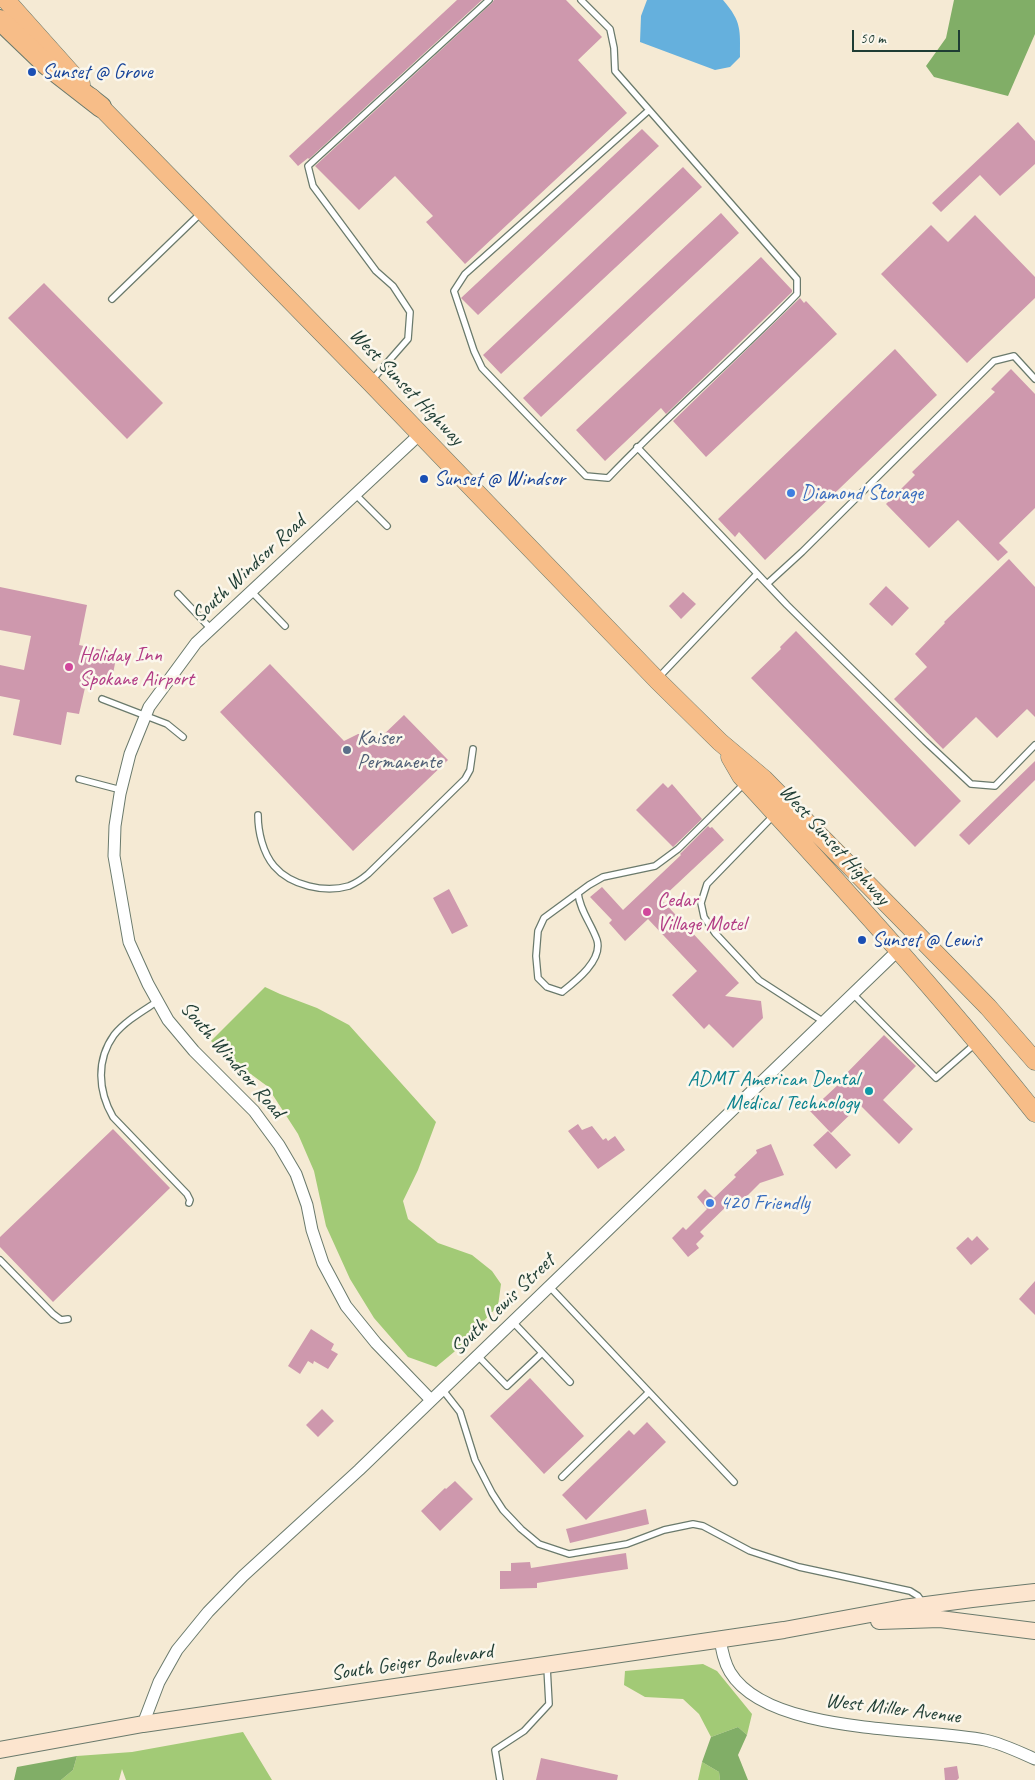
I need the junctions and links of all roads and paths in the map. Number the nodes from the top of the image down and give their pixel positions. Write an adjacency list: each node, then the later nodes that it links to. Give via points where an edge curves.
1 (6, 0): 6 (main road, West Sunset Highway)
2 (489, 0): 11 (lane, via 308,166 313,186 410,312 408,339)
3 (581, 0): 7 (lane, via 610,29 615,71)
4 (0, 9): 6 (main road, West Sunset Highway)
5 (0, 20): 6 (highway, via 47,65)
6 (102, 107): 8 (main road, West Sunset Highway)
7 (648, 111): 13 (lane, via 797,279 797,294); 13 (lane, via 465,274 454,291 482,368 586,476 608,478)
8 (204, 211): 9 (lane); 11 (main road, West Sunset Highway)
9 (112, 298)
10 (1035, 379): 17 (lane, via 1014,356 994,361)
11 (370, 382): 12 (main road, West Sunset Highway)
12 (420, 434): 14 (street, South Windsor Road); 22 (main road, West Sunset Highway)
13 (637, 448): 16 (lane)
14 (356, 495): 15 (lane); 18 (street, South Windsor Road)
15 (387, 526)
16 (757, 574): 17 (lane); 22 (lane)
17 (767, 584): 27 (lane, via 971,784 995,786)
18 (252, 592): 20 (lane); 21 (street, South Windsor Road)
19 (178, 594): 21 (lane)
20 (285, 626)
21 (211, 629): 24 (street, South Windsor Road, via 181,662)
22 (657, 680): 26 (main road, West Sunset Highway)
23 (102, 700): 24 (lane)
24 (146, 716): 25 (lane, via 167,724); 31 (street, South Windsor Road, via 130,754)
25 (183, 737)
26 (720, 742): 30 (main road, West Sunset Highway); 35 (main road, West Sunset Highway, via 764,779)
27 (1035, 745)
28 (473, 749): 33 (lane, via 470,770 465,779 368,874 348,886 318,888 285,876 268,857)
29 (79, 779): 31 (lane)
30 (747, 782): 32 (main road, West Sunset Highway); 34 (lane, via 678,849 654,866 603,877)
31 (121, 790): 38 (street, South Windsor Road, via 114,856 120,898 128,942)
32 (776, 814): 36 (main road, West Sunset Highway); 39 (lane, via 707,884 701,903 704,917 759,980)
33 (258, 816)
34 (578, 893): 34 (lane, via 544,918 538,930 538,978 548,988 562,992 577,981 596,957 597,941)
35 (916, 933): 36 (street, South Lewis Street); 41 (main road, West Sunset Highway)
36 (898, 951): 37 (street, South Lewis Street); 40 (main road, West Sunset Highway)
37 (853, 994): 39 (street, South Lewis Street); 40 (lane, via 936,1078)
38 (158, 1001): 43 (lane, via 134,1016 115,1034 103,1056 101,1082 113,1117 187,1194); 53 (street, South Windsor Road, via 168,1020 194,1051 254,1110 279,1144 296,1174 324,1263 346,1306 376,1343)
39 (824, 1022): 45 (street, South Lewis Street)
40 (976, 1042): 42 (main road, West Sunset Highway)
41 (1035, 1060)
42 (1035, 1113)
43 (189, 1203)
44 (0, 1260): 46 (lane, via 53,1314 61,1320)
45 (549, 1286): 47 (street, South Lewis Street); 52 (lane)
46 (68, 1319)
47 (512, 1321): 48 (lane); 49 (street, South Lewis Street)
48 (542, 1352): 49 (lane, via 508,1386); 50 (lane)
49 (477, 1355): 51 (street, South Lewis Street)
50 (570, 1382)
51 (442, 1389): 53 (street, South Lewis Street); 57 (lane, via 460,1412 475,1460 492,1494 503,1510 539,1544 569,1554 627,1544 664,1530 693,1524 750,1551 798,1567 910,1591)
52 (649, 1392): 54 (lane); 55 (lane)
53 (431, 1400): 62 (street, South Lewis Street, via 208,1612 177,1650 159,1682)
54 (562, 1477)
55 (734, 1482)
56 (1035, 1592): 57 (street)
57 (924, 1605): 58 (street)
58 (831, 1622): 59 (street, via 940,1619); 60 (street, South Geiger Boulevard)
59 (1035, 1632)
60 (720, 1639): 61 (street, South Geiger Boulevard); 64 (street, West Miller Avenue, via 724,1661 734,1678 750,1692 781,1708 858,1727 986,1740)
61 (547, 1665): 62 (street, South Geiger Boulevard); 65 (lane, via 549,1704 524,1732 495,1750)
62 (144, 1724): 63 (street, South Geiger Boulevard)
63 (0, 1750)
64 (1035, 1759)
65 (500, 1780)

